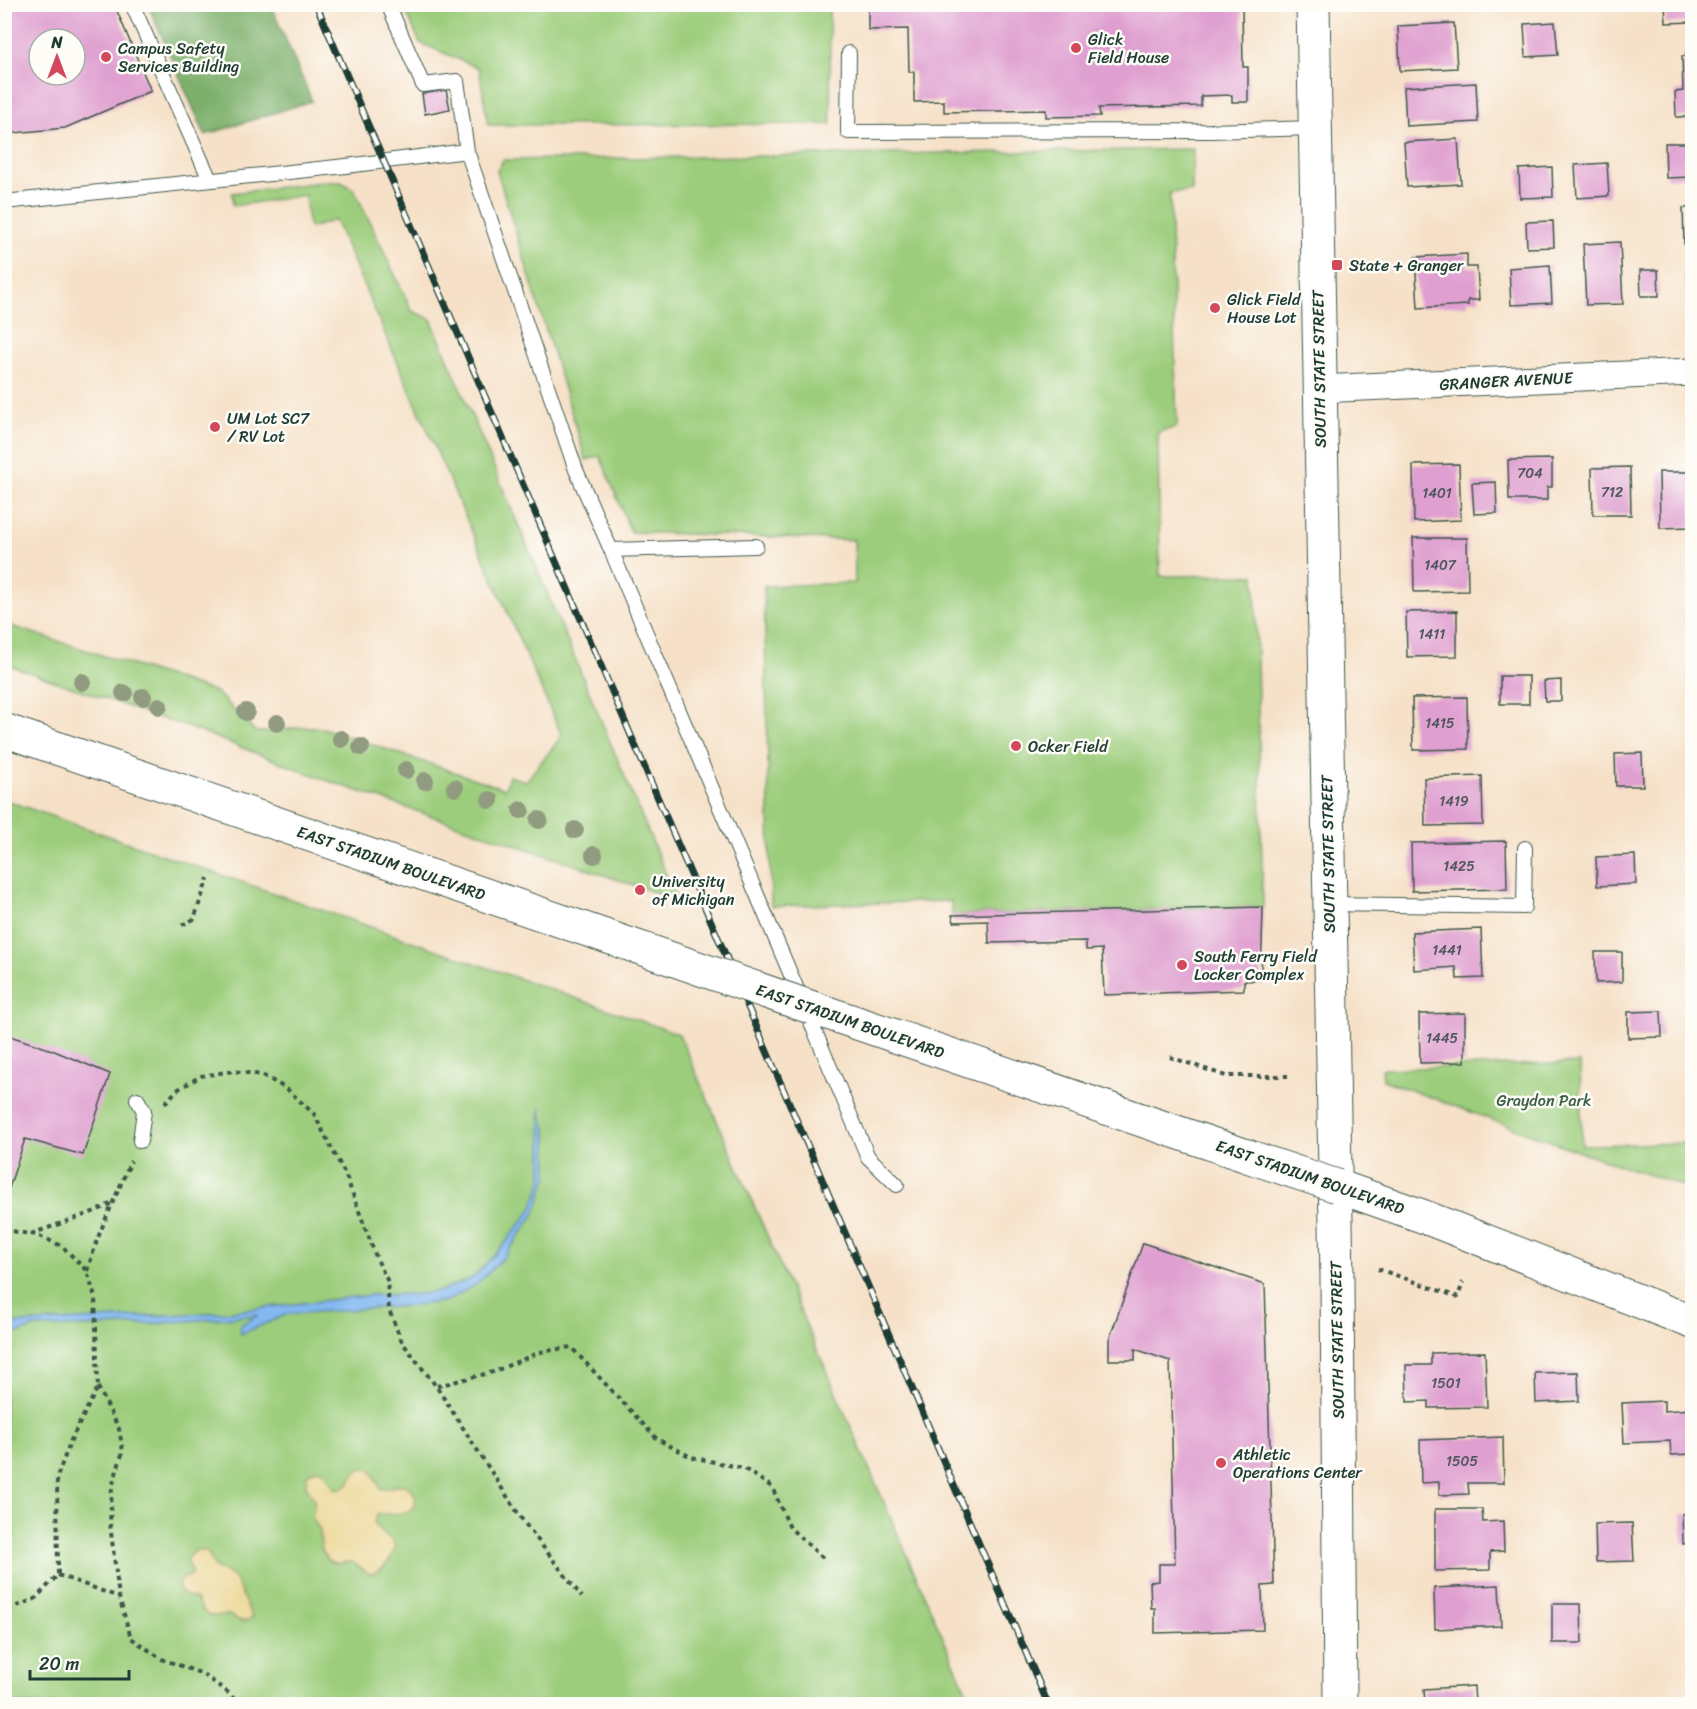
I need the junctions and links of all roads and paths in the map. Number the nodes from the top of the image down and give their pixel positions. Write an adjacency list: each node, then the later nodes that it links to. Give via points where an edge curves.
1 (132, 4): 7 (lane)
2 (388, 4): 6 (lane, via 423,85 457,81)
3 (1313, 4): 5 (main road, SOUTH STATE STREET)
4 (849, 53): 5 (lane, via 848,132)
5 (1315, 128): 10 (main road, SOUTH STATE STREET)
6 (467, 151): 7 (lane); 12 (lane, via 576,470)
7 (210, 180): 8 (lane)
8 (4, 202)
9 (1692, 372): 10 (street, GRANGER AVENUE)
10 (1319, 388): 16 (main road, SOUTH STATE STREET)
11 (756, 546): 12 (lane)
12 (611, 550): 22 (lane, via 868,1157)
13 (4, 730): 29 (main road, EAST STADIUM BOULEVARD, bridge, via 1422,1216)
14 (1525, 848): 16 (lane, via 1524,907)
15 (208, 878): 17 (path, via 194,919)
16 (1329, 904): 38 (main road, SOUTH STATE STREET)
17 (182, 925)
18 (1170, 1057): 19 (path, via 1226,1076)
19 (1288, 1076)
20 (137, 1099): 21 (lane, via 144,1111)
21 (140, 1142): 23 (path); 30 (path, via 156,1111 177,1090 201,1076 233,1071 262,1075 287,1089 314,1114 346,1176 387,1280 389,1310 402,1342)
22 (897, 1185)
23 (112, 1203): 25 (path); 27 (path)
24 (4, 1230): 25 (path)
25 (30, 1234): 27 (path, via 63,1246)
26 (1378, 1269): 28 (path, via 1458,1297)
27 (87, 1271): 31 (path, via 95,1297)
28 (1463, 1281)
29 (1692, 1322)
30 (436, 1386): 32 (path, via 493,1372 540,1352 570,1347 657,1439 691,1457 743,1468 772,1487 790,1528); 35 (path, via 523,1521)
31 (98, 1387): 33 (path, via 57,1477); 34 (path, via 118,1429 123,1451 112,1487 110,1524)
32 (823, 1558)
33 (58, 1575): 34 (path); 36 (path, via 35,1599)
34 (119, 1597): 37 (path, via 131,1638 162,1659 203,1674)
35 (582, 1597)
36 (4, 1611)
37 (238, 1704)
38 (1340, 1704)

